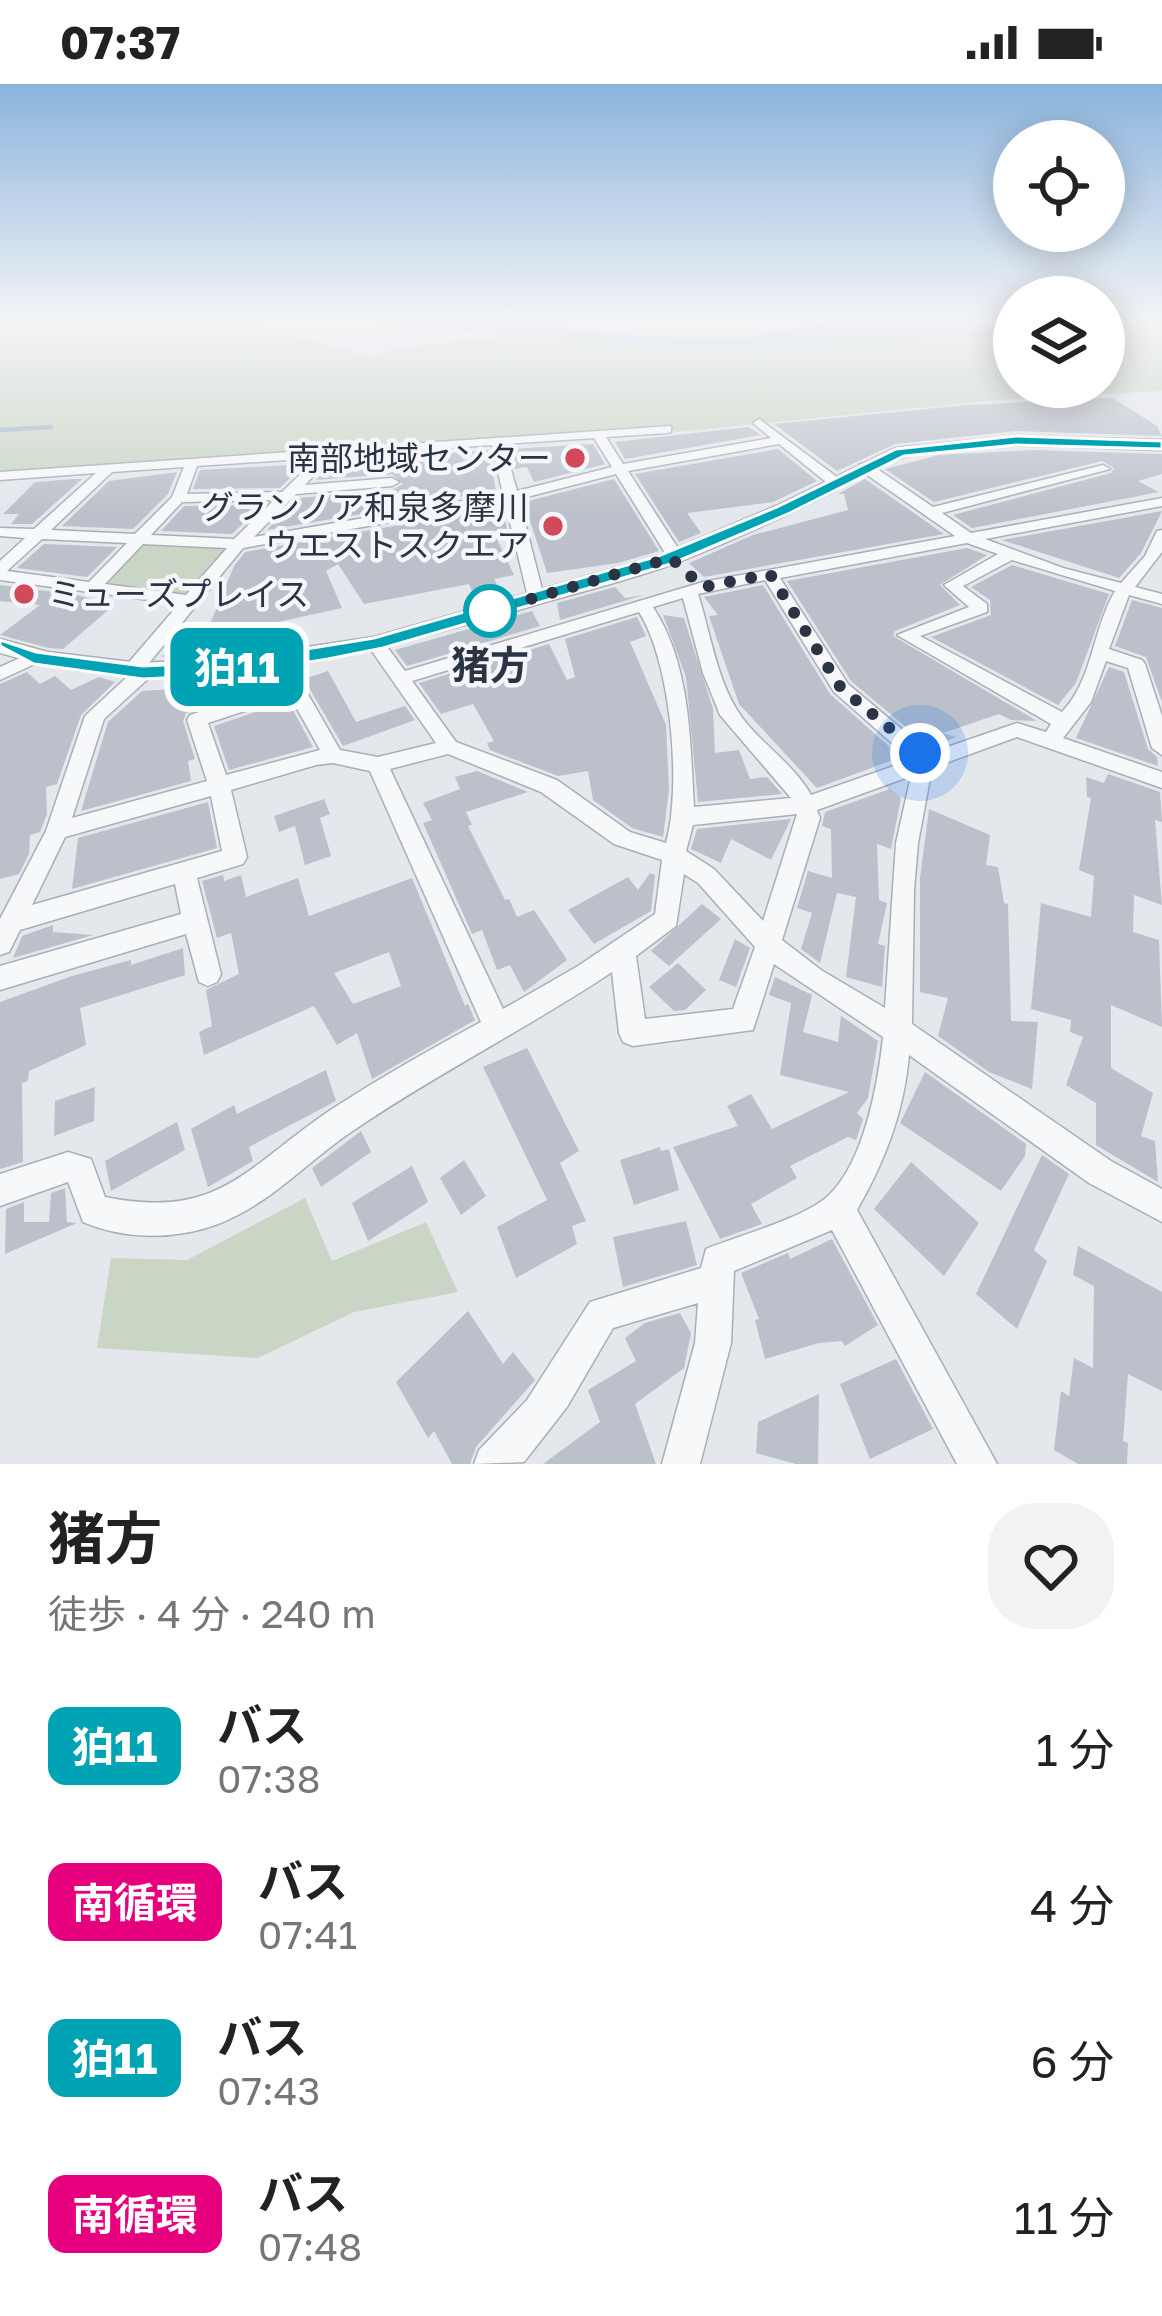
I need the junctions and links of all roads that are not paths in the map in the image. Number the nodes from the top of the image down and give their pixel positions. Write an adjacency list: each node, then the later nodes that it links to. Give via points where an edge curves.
1 (759, 423): 4 (street)
2 (668, 429): 3 (street)
3 (598, 435): 5 (street); 11 (street)
4 (782, 440): 11 (street); 16 (street)
5 (498, 444): 7 (street); 18 (street)
6 (1162, 445): 10 (street, via 1004,441 901,452)
7 (395, 451): 8 (street); 15 (street)
8 (326, 456): 9 (street); 17 (street)
9 (190, 465): 13 (street); 19 (street)
10 (865, 467): 16 (street); 21 (street)
11 (619, 469): 18 (street); 30 (street)
12 (1103, 469): 21 (street)
13 (107, 470): 14 (street); 24 (street)
14 (0, 476)
15 (392, 482): 17 (street); 22 (street)
16 (836, 483): 30 (street)
17 (288, 493): 19 (street); 28 (street)
18 (508, 497): 22 (street); 36 (street)
19 (178, 498): 27 (street)
20 (1161, 503): 26 (street)
21 (934, 511): 26 (street)
22 (389, 518): 28 (street)
23 (0, 532): 24 (street)
24 (37, 534): 27 (street); 31 (street)
25 (1162, 534): 35 (street, via 1151,565)
26 (968, 538): 29 (street); 32 (street)
27 (138, 539): 28 (street); 33 (street)
28 (238, 544): 38 (street)
29 (1009, 555): 35 (street); 49 (street, via 952,584 981,608 906,635)
30 (673, 557): 34 (street); 36 (street)
31 (0, 572): 33 (street)
32 (770, 574): 34 (street); 54 (street, via 841,688)
33 (95, 586): 38 (street)
34 (696, 589): 39 (street); 58 (street, via 729,714)
35 (1124, 590): 37 (street); 42 (street)
36 (536, 597): 40 (street)
37 (1162, 598)
38 (191, 601): 45 (street)
39 (642, 603): 47 (street); 59 (street, via 662,634 679,714)
40 (376, 644): 44 (street); 47 (street)
41 (0, 646): 43 (street)
42 (1098, 652): 49 (street, via 1083,702); 52 (street, via 1136,664)
43 (34, 658): 45 (street); 46 (street)
44 (280, 660): 45 (street); 48 (street)
45 (137, 672): 60 (street, via 95,716)
46 (0, 674)
47 (399, 679): 51 (street)
48 (292, 688): 53 (street); 57 (street, via 197,720)
49 (1060, 720): 50 (street)
50 (1051, 741): 54 (street, via 1017,730); 56 (street)
51 (449, 747): 55 (street); 61 (street, via 549,786 622,838)
52 (1162, 748)
53 (333, 755): 55 (street); 57 (street)
54 (923, 762): 58 (street); 70 (street, via 900,927)
55 (378, 765): 69 (street)
56 (1162, 780)
57 (220, 788): 60 (street); 62 (street, via 235,857)
58 (806, 806): 59 (street); 65 (street)
59 (684, 817): 61 (street)
60 (57, 831): 64 (street)
61 (674, 855): 65 (street, via 706,876); 66 (street, via 668,919)
62 (184, 873): 63 (street); 64 (street)
63 (195, 921): 67 (street); 68 (street)
64 (7, 933)
65 (770, 946): 66 (street, via 743,1022 633,1033); 70 (street)
66 (623, 952): 69 (street)
67 (208, 974)
68 (0, 978)
69 (498, 1029): 71 (street, via 335,1124 256,1190 198,1214 141,1222 94,1211 80,1170 68,1167)
70 (901, 1033): 72 (street); 73 (street, via 883,1129)
71 (0, 1190)
72 (1162, 1206)
73 (839, 1210): 74 (street, via 718,1261); 77 (street)
74 (719, 1280): 75 (street, via 602,1314 558,1388); 76 (street, via 713,1343)
75 (493, 1464)
76 (681, 1464)
77 (978, 1464)

